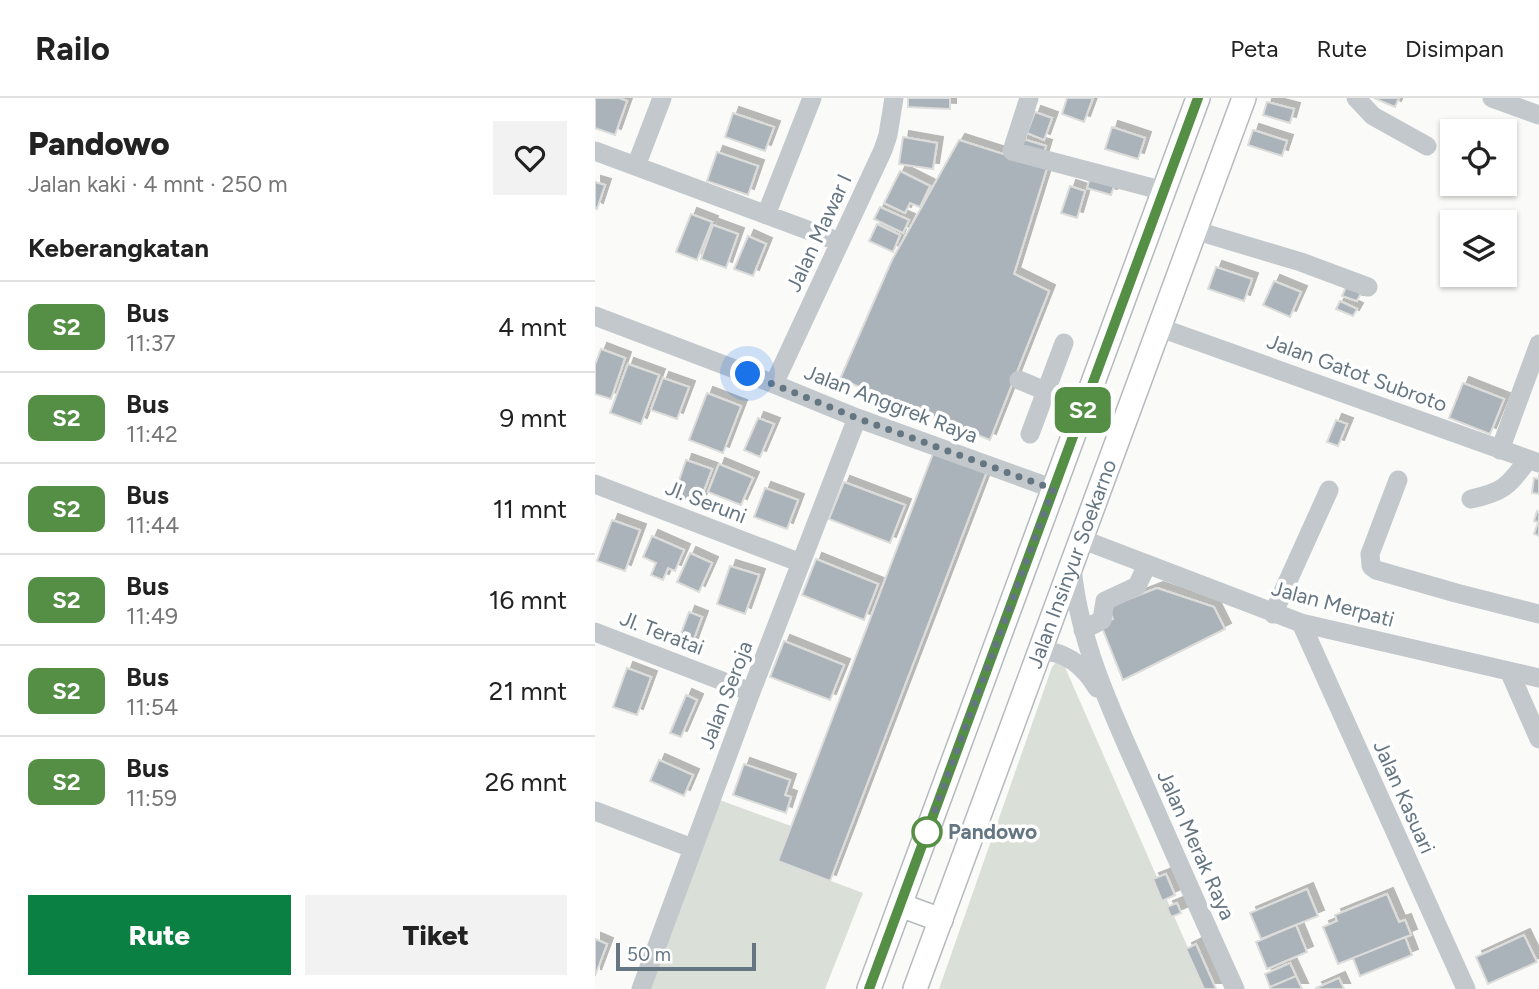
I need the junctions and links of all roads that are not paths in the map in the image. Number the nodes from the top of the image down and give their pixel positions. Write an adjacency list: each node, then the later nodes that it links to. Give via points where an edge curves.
1 (662, 98): 12 (street)
2 (811, 98): 14 (street)
3 (894, 98): 16 (street, Jalan Mawar I, via 883,150)
4 (1029, 98): 13 (street, via 1012,151)
5 (1198, 98): 13 (main road, Jalan Insinyur Soekarno)
6 (1244, 98): 15 (main road, Jalan Insinyur Soekarno)
7 (1356, 98): 10 (street, via 1373,116)
8 (1492, 98): 9 (street)
9 (1539, 115)
10 (1427, 146)
11 (595, 151): 12 (street)
12 (636, 166): 14 (street)
13 (1164, 191): 25 (main road, Jalan Insinyur Soekarno)
14 (766, 215): 16 (street)
15 (1194, 230): 17 (street); 19 (main road, Jalan Insinyur Soekarno)
16 (840, 242): 23 (street, Jalan Mawar I)
17 (1368, 287)
18 (595, 316): 23 (street, Jalan Anggrek Raya)
19 (1159, 327): 28 (street, Jalan Gatot Subroto); 35 (main road, Jalan Insinyur Soekarno)
20 (1064, 344): 24 (street)
21 (1539, 344): 28 (street)
22 (1019, 380): 24 (street)
23 (774, 384): 26 (street, Jalan Anggrek Raya)
24 (1046, 391): 25 (street); 27 (street)
25 (1084, 407): 32 (main road, Jalan Insinyur Soekarno)
26 (857, 418): 32 (street, Jalan Anggrek Raya); 36 (street, Jalan Seroja)
27 (1030, 434)
28 (1500, 450): 29 (street, Jalan Gatot Subroto)
29 (1533, 461): 34 (street, via 1507,487)
30 (1398, 480): 40 (street, via 1370,554 1371,566)
31 (595, 484): 36 (street, Jl. Seruni)
32 (1053, 489): 52 (main road, Jalan Insinyur Soekarno)
33 (1329, 490): 39 (street)
34 (1471, 499)
35 (1081, 540): 37 (main road, Jalan Insinyur Soekarno); 38 (street, Jalan Merpati)
36 (801, 563): 47 (street, Jalan Seroja)
37 (1072, 565): 42 (street, Jalan Merak Raya); 44 (main road, Jalan Insinyur Soekarno)
38 (1147, 565): 39 (street, Jalan Merpati); 42 (street, via 1137,586 1109,598 1102,620)
39 (1273, 614): 41 (street, Jalan Merpati)
40 (1539, 614)
41 (1301, 623): 45 (street, Jalan Merpati); 58 (street, Jalan Kasuari)
42 (1083, 630): 48 (street, Jalan Merak Raya)
43 (595, 632): 47 (street, Jl. Teratai)
44 (1040, 651): 48 (street, Jalan Merak Raya, via 1055,651 1080,667); 53 (main road, Jalan Insinyur Soekarno)
45 (1509, 671): 46 (street, Jalan Merpati); 49 (street)
46 (1539, 678)
47 (751, 692): 51 (street, Jalan Seroja)
48 (1116, 719): 57 (street, Jalan Merak Raya)
49 (1539, 739)
50 (595, 811): 51 (street)
51 (692, 848): 54 (street, Jalan Seroja)
52 (900, 905): 53 (main road); 55 (main road, Jalan Insinyur Soekarno)
53 (941, 920): 56 (main road, Jalan Insinyur Soekarno)
54 (641, 989)
55 (869, 989)
56 (915, 989)
57 (1235, 989)
58 (1465, 989)

